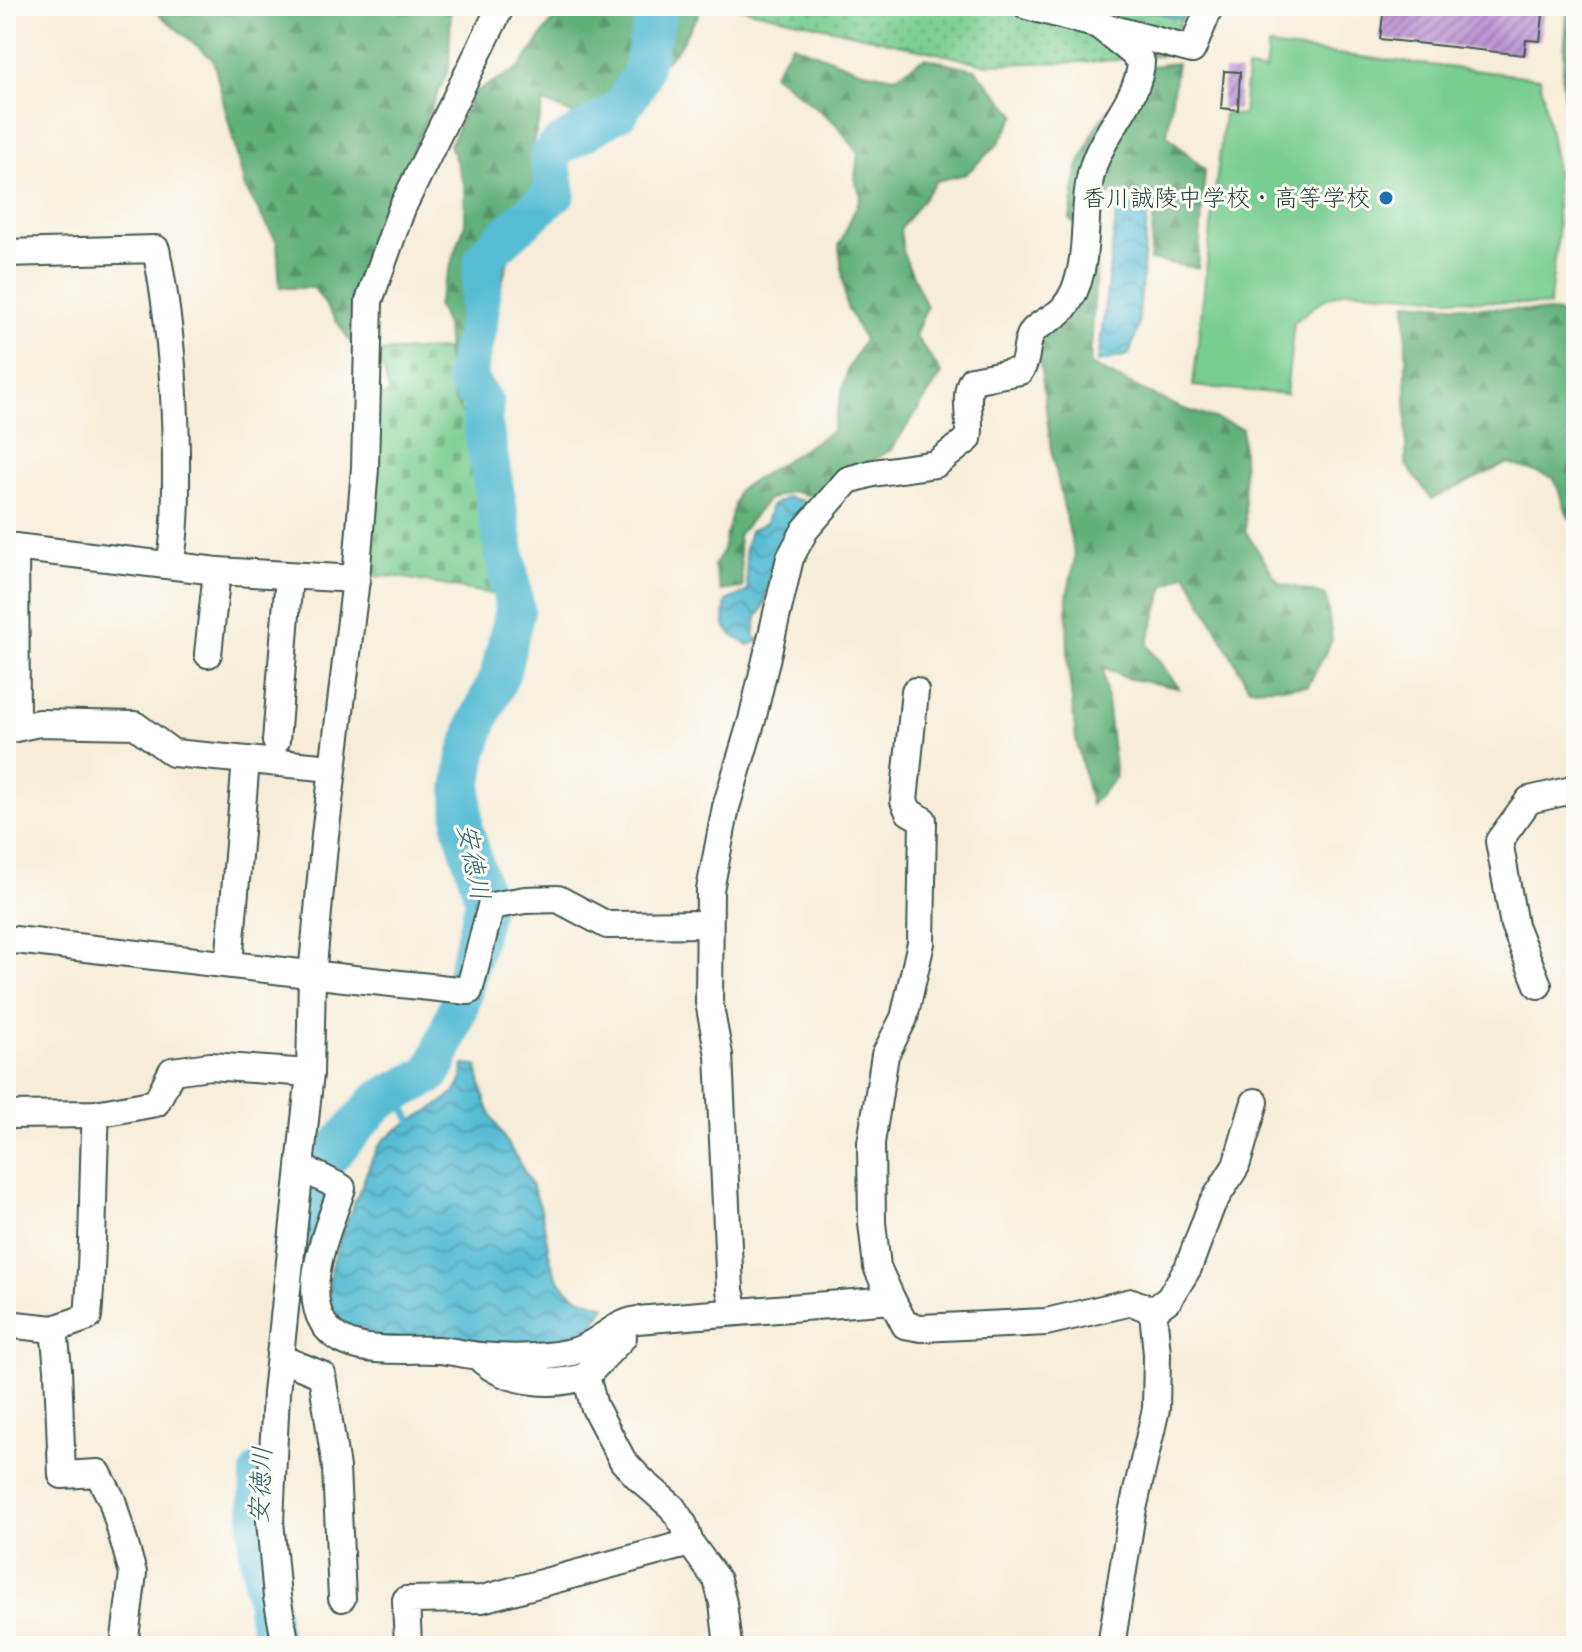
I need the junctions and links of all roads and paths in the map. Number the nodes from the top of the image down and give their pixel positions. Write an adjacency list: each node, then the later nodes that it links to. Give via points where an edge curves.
1 (501, 6): 10 (street, via 402,208 369,301)
2 (1027, 6): 4 (street)
3 (1210, 6): 4 (street, via 1192,50)
4 (1097, 24): 18 (street, via 1141,62 1140,75 1092,168 1074,290 1062,310 1034,331 1020,371 972,380 967,389 968,439 936,464 848,480 805,530 790,558 726,807)
5 (6, 253): 7 (street, via 156,249 175,378 177,528)
6 (11, 546): 7 (street); 13 (street)
7 (170, 565): 8 (street)
8 (217, 571): 9 (street); 11 (street)
9 (289, 576): 10 (street); 14 (street)
10 (356, 579): 16 (street)
11 (208, 654)
12 (915, 691): 28 (street, via 904,801 909,812 923,820 921,943 904,1018 885,1055 871,1143 877,1267)
13 (11, 725): 15 (street, via 135,725 173,753)
14 (276, 741)
15 (246, 760): 16 (street); 20 (street)
16 (332, 768): 21 (street)
17 (1576, 789): 22 (street, via 1529,800 1499,841 1514,925)
18 (709, 924): 21 (street, via 607,925 558,899 525,900 491,906 469,991); 29 (street, via 709,1002 719,1055)
19 (6, 939): 20 (street)
20 (229, 964): 21 (street)
21 (312, 976): 23 (street)
22 (1538, 985)
23 (310, 1073): 25 (street, via 210,1066 172,1071 156,1103); 27 (street)
24 (1255, 1102): 30 (street, via 1236,1166 1212,1204 1188,1268 1169,1299)
25 (96, 1114): 26 (street); 33 (street, via 88,1317)
26 (6, 1115)
27 (300, 1167): 34 (street, via 342,1188 319,1255 314,1292 320,1319 330,1334 358,1347); 35 (street)
28 (892, 1300): 29 (street); 30 (street, via 905,1325 921,1328 1046,1322 1132,1302)
29 (735, 1311): 31 (street)
30 (1153, 1311): 43 (street, via 1156,1409 1132,1513)
31 (637, 1320): 34 (street, via 622,1322 576,1351 537,1359); 36 (street)
32 (6, 1324): 33 (street)
33 (54, 1329): 39 (street, via 62,1475 98,1473 112,1500 133,1573)
34 (477, 1356): 36 (street, via 490,1367 529,1381)
35 (280, 1358): 38 (street, via 322,1375 336,1468); 40 (street, via 270,1521)
36 (586, 1376): 37 (street, via 594,1406 623,1461 672,1507)
37 (690, 1543): 41 (street, via 482,1599 406,1600); 42 (street, via 717,1580)
38 (342, 1598)
39 (124, 1646)
40 (286, 1646)
41 (408, 1646)
42 (728, 1646)
43 (1111, 1646)

